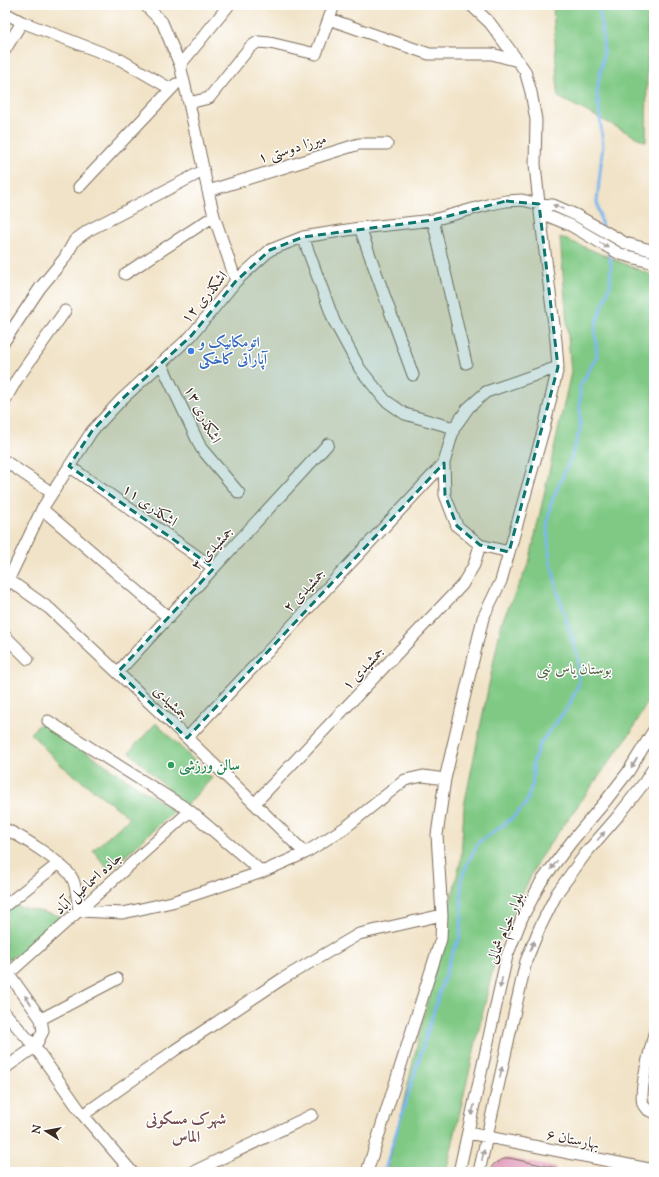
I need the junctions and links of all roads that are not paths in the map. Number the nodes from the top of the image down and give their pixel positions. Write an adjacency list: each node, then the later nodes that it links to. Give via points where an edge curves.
1 (145, 5): 10 (street, via 162,22)
2 (229, 5): 10 (street)
3 (334, 5): 6 (street)
4 (471, 5): 9 (street, via 490,23)
5 (5, 13): 7 (street)
6 (329, 20): 9 (street, via 429,54 492,54); 13 (street, via 316,54 258,42 250,48 209,98)
7 (22, 22): 8 (street); 12 (street, via 121,60)
8 (5, 50)
9 (518, 61): 18 (street, via 525,72 536,120 535,164)
10 (180, 65): 11 (street)
11 (183, 77): 12 (street); 13 (street)
12 (171, 89): 16 (street)
13 (189, 103): 15 (street)
14 (386, 144): 17 (street, میرزا دوستی ۱, via 359,144)
15 (203, 170): 17 (street); 28 (street, via 89,230 75,240)
16 (79, 187)
17 (208, 190): 19 (street)
18 (539, 204): 20 (street, اشکذری ۱۲, via 522,200 506,201); 23 (street, اشکذری ۱۲, one-way to 18, via 625,244 576,215 552,205); 24 (street, one-way to 24, via 548,216 570,225 620,254); 31 (street)
19 (214, 216): 25 (street); 26 (street)
20 (433, 220): 21 (street, اشکذری ۱۲); 30 (street)
21 (360, 228): 22 (street, اشکذری ۱۲); 32 (street)
22 (303, 237): 26 (street, اشکذری ۱۲, via 270,250); 34 (street, via 334,321 360,369 384,400 405,414)
23 (654, 251)
24 (653, 263)
25 (126, 274)
26 (236, 281): 29 (street, اشکذری ۱۲, via 191,336)
27 (66, 311): 33 (street)
28 (5, 340)
29 (160, 363): 38 (street, اشکذری ۱۲, via 122,398 92,431); 40 (street, اشکذری ۱۳, via 201,448)
30 (466, 363)
31 (558, 367): 34 (street, via 486,392 468,408); 43 (street, via 544,428)
32 (413, 375)
33 (5, 400)
34 (454, 428): 37 (street)
35 (328, 444): 44 (street, جمشیدی ۳)
36 (5, 461): 39 (street)
37 (444, 464): 42 (street, via 445,495 457,526); 52 (street, جمشیدی ۲)
38 (69, 466): 39 (street, اشکذری ۱۲); 44 (street, اشکذری ۱۱)
39 (52, 493): 41 (street, اشکذری ۱۲)
40 (239, 493)
41 (42, 509): 45 (street, اشکذری ۱۲); 46 (street)
42 (480, 545): 43 (street); 55 (street, جمشیدی ۱, via 474,565 462,585)
43 (509, 552): 54 (street, via 501,581 483,618)
44 (214, 568): 46 (street, جمشیدی ۳)
45 (7, 584): 49 (street, جمشیدی, via 50,609)
46 (169, 618): 49 (street, جمشیدی ۳)
47 (5, 636): 48 (street)
48 (28, 659)
49 (118, 672): 52 (street, جمشیدی)
50 (48, 721): 56 (street)
51 (654, 730): 74 (street, بلوار خیام شمالی, one-way to 74, via 628,772 541,882 522,918 507,956)
52 (187, 738): 55 (street, جمشیدی)
53 (654, 767): 75 (street, one-way to 53, via 526,961 540,927 557,893 586,853 636,794)
54 (444, 779): 58 (street, via 423,776 405,780 346,827); 63 (street, via 437,834)
55 (255, 803): 58 (street, جمشیدی)
56 (190, 811): 60 (street); 62 (street, جاده اسماعیل آباد)
57 (5, 829): 59 (street, via 17,834)
58 (305, 854): 60 (street)
59 (59, 863): 61 (street); 62 (street, via 73,878)
60 (262, 872): 62 (street, via 172,902 123,913)
61 (6, 905)
62 (79, 911): 64 (street, جاده اسماعیل آباد)
63 (442, 915): 72 (street, via 359,934 282,979); 79 (street, via 441,939)
64 (7, 975): 67 (street, one-way to 64)
65 (117, 980): 67 (street)
66 (5, 1013): 69 (street)
67 (42, 1020): 69 (street, via 43,1031)
68 (654, 1034): 71 (street, via 642,1089 644,1107)
69 (35, 1046): 70 (street); 72 (street)
70 (5, 1068)
71 (654, 1112)
72 (83, 1115): 77 (street)
73 (312, 1115): 78 (street)
74 (468, 1133): 75 (street, بهارستان ۶); 80 (street, بلوار خیام شمالی)
75 (487, 1137): 76 (street, بهارستان ۶); 81 (street, one-way to 75)
76 (654, 1170)
77 (132, 1172)
78 (193, 1172)
79 (367, 1172)
80 (459, 1172)
81 (479, 1172)

